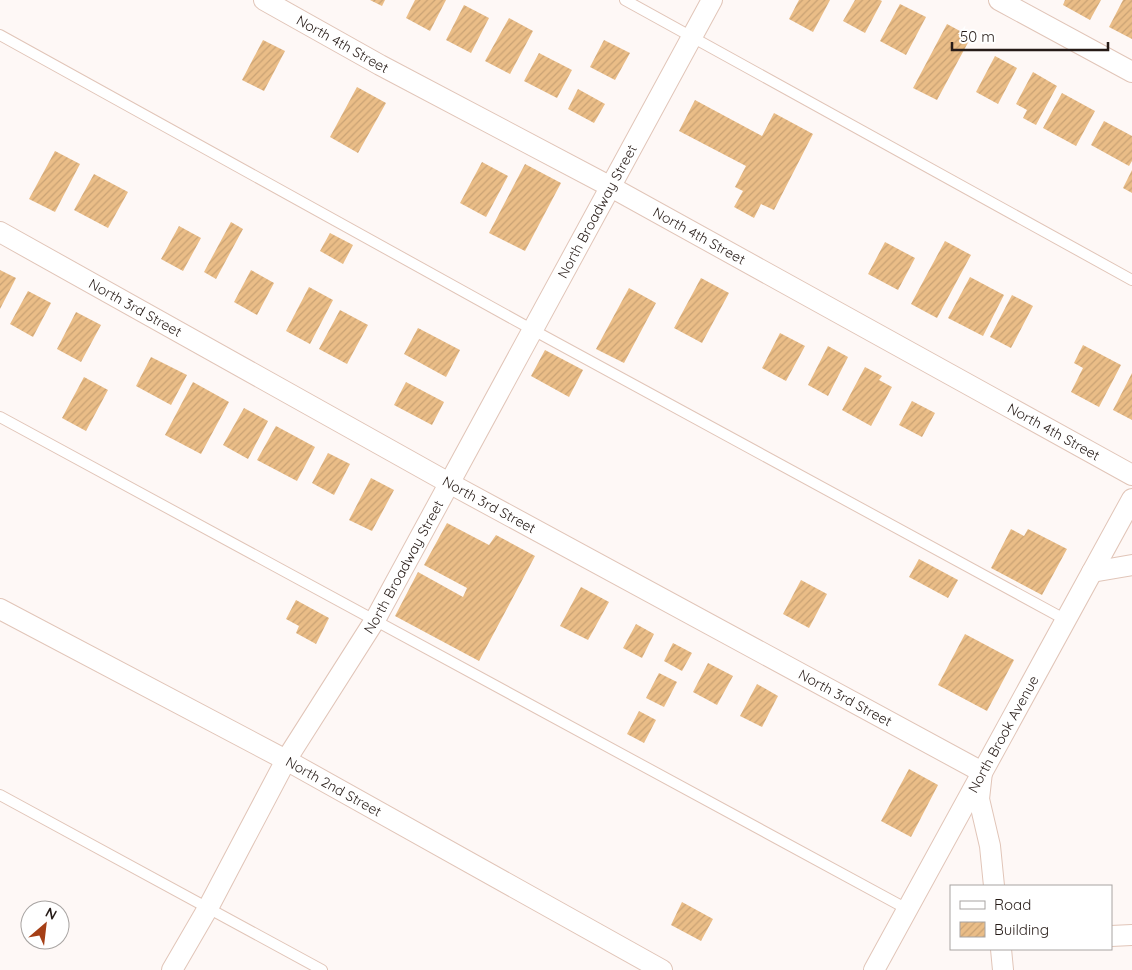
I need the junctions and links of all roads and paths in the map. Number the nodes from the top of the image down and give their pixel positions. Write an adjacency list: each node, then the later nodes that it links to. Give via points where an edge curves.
1 (264, 0): 8 (street, North 4th Street)
2 (625, 0): 6 (lane)
3 (712, 0): 6 (street, North Broadway Street)
4 (999, 0): 7 (street)
5 (0, 35): 11 (lane)
6 (692, 36): 8 (street, North Broadway Street); 10 (lane)
7 (1132, 72)
8 (611, 187): 11 (street, North Broadway Street); 13 (street, North 4th Street)
9 (0, 232): 14 (street, North 3rd Street)
10 (1132, 280)
11 (533, 330): 14 (street, North Broadway Street); 20 (lane)
12 (0, 417): 19 (lane)
13 (1132, 475)
14 (450, 483): 19 (street, North Broadway Street); 22 (street, North 3rd Street)
15 (1132, 500): 17 (street, North Brook Avenue)
16 (1132, 565): 17 (street)
17 (1092, 572): 20 (street, North Brook Avenue)
18 (0, 609): 21 (street, North 2nd Street)
19 (375, 620): 21 (street, North Broadway Street); 26 (lane)
20 (1066, 620): 22 (street, North Brook Avenue)
21 (286, 760): 25 (street, North Broadway Street); 32 (street, North 2nd Street)
22 (982, 772): 24 (street, via 979,799 990,846); 26 (street, North Brook Avenue)
23 (0, 794): 25 (lane)
24 (994, 885)
25 (208, 908): 30 (street, North Broadway Street); 31 (lane)
26 (907, 909): 33 (street, North Brook Avenue)
27 (1132, 935): 28 (street)
28 (1112, 936)
29 (1001, 950): 34 (street)
30 (172, 970)
31 (322, 970)
32 (662, 970)
33 (874, 970)
34 (1003, 970)

